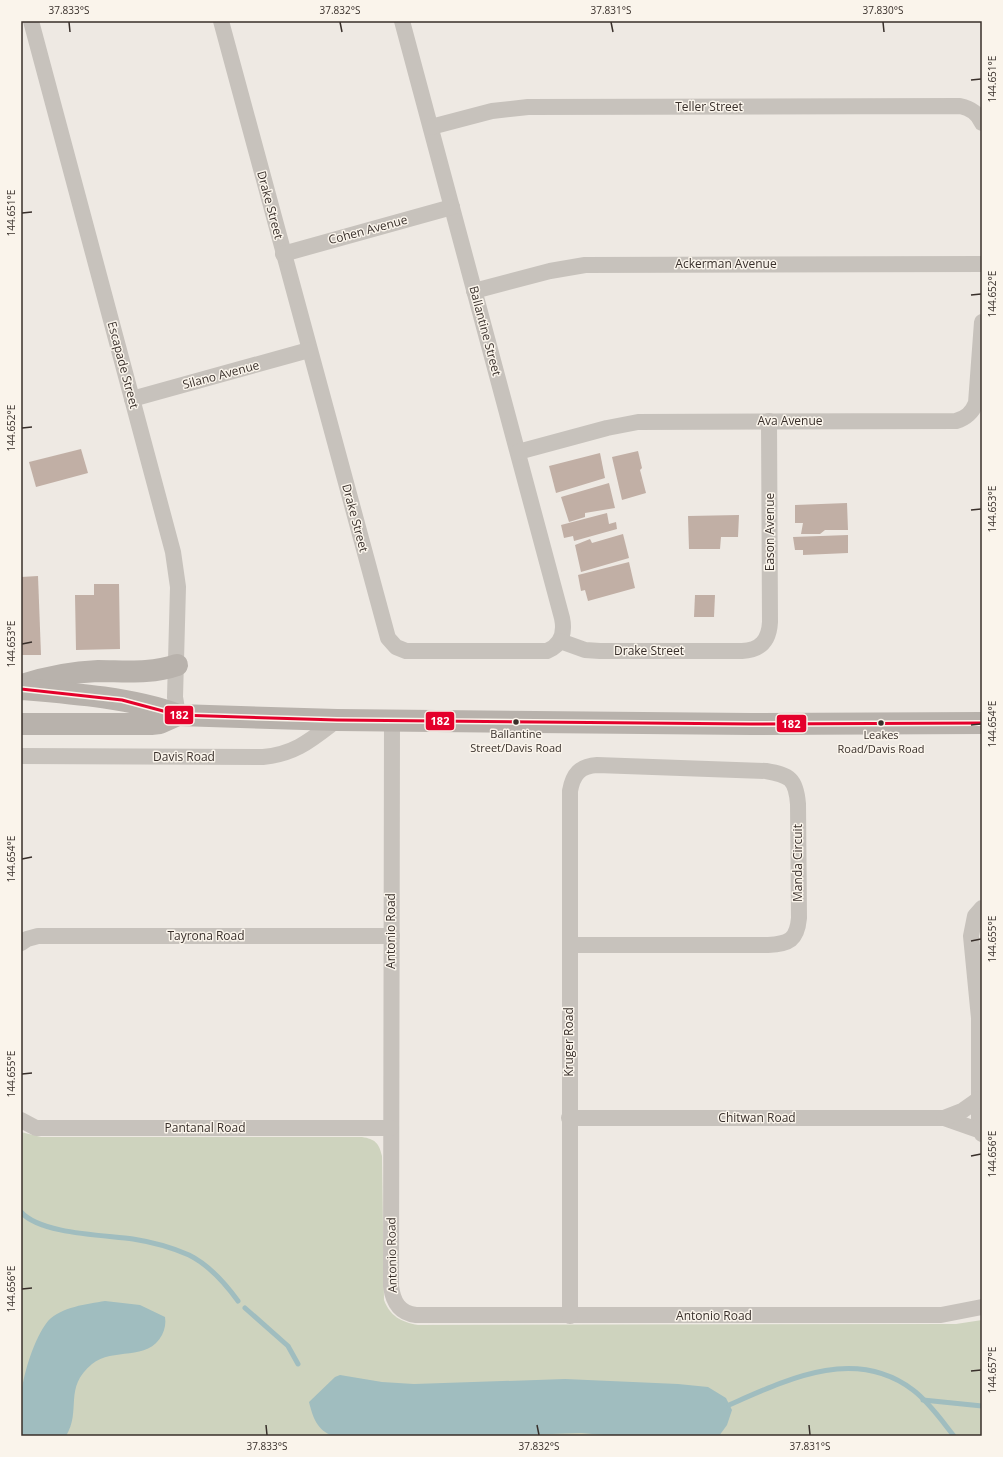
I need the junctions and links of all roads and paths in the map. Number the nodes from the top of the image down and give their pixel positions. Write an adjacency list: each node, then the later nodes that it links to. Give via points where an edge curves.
1 (30, 21): 12 (street, Escapade Street)
2 (221, 21): 7 (street, Drake Street)
3 (402, 21): 5 (street, Ballantine Street)
4 (982, 123): 5 (street, Teller Street, via 975,112 960,106 528,107 492,111)
5 (431, 127): 6 (street, Ballantine Street)
6 (452, 208): 7 (street, Cohen Avenue); 9 (street, Ballantine Street)
7 (283, 254): 11 (street, Drake Street)
8 (982, 264): 9 (street, Ackerman Avenue, via 585,265 550,270)
9 (474, 291): 14 (street, Ballantine Street)
10 (982, 322): 13 (street, Ava Avenue, via 976,403 973,410 962,419)
11 (309, 350): 12 (street, Silano Avenue); 15 (street, Drake Street, via 381,618 391,643 406,651 542,651 551,649)
12 (132, 399): 17 (street, Escapade Street, via 168,531 176,572)
13 (769, 421): 14 (street, Ava Avenue, via 638,422); 16 (street, Eason Avenue, via 770,622)
14 (518, 452): 15 (street, Ballantine Street, via 562,618 564,629)
15 (560, 640): 16 (street, Drake Street, via 585,650 600,652 742,651 755,649)
16 (765, 642)
17 (177, 665): 18 (main road, via 154,672 67,673); 20 (street, Escapade Street, via 175,697)
18 (21, 685)
19 (21, 689): 20 (main road, via 158,708)
20 (178, 715): 21 (main road); 24 (main road, via 151,724)
21 (337, 720): 22 (main road); 25 (street, Davis Road, via 301,747 279,755 263,757)
22 (392, 720): 23 (main road, via 751,724); 28 (street, Antonio Road)
23 (982, 723)
24 (21, 724)
25 (21, 756)
26 (578, 771): 30 (street, Kruger Road, via 570,791); 30 (street, Manda Circuit, via 588,766 603,765 766,771 787,776 795,786 798,804 798,918 793,938 779,945)
27 (982, 908): 31 (street, via 975,916 971,936 979,1018)
28 (392, 936): 29 (street, Tayrona Road, via 38,936); 35 (street, Antonio Road)
29 (22, 941)
30 (570, 945): 32 (street, Kruger Road)
31 (979, 1099): 33 (street, Chitwan Road, via 962,1111); 36 (street)
32 (569, 1118): 33 (street, Chitwan Road); 38 (street, Kruger Road)
33 (944, 1118): 36 (street, Chitwan Road)
34 (21, 1120): 35 (street, Pantanal Road, via 36,1128)
35 (391, 1128): 38 (street, Antonio Road, via 391,1286 394,1302 399,1308 408,1314 416,1315)
36 (981, 1133)
37 (979, 1306): 38 (street, Antonio Road, via 941,1315)
38 (570, 1316)

